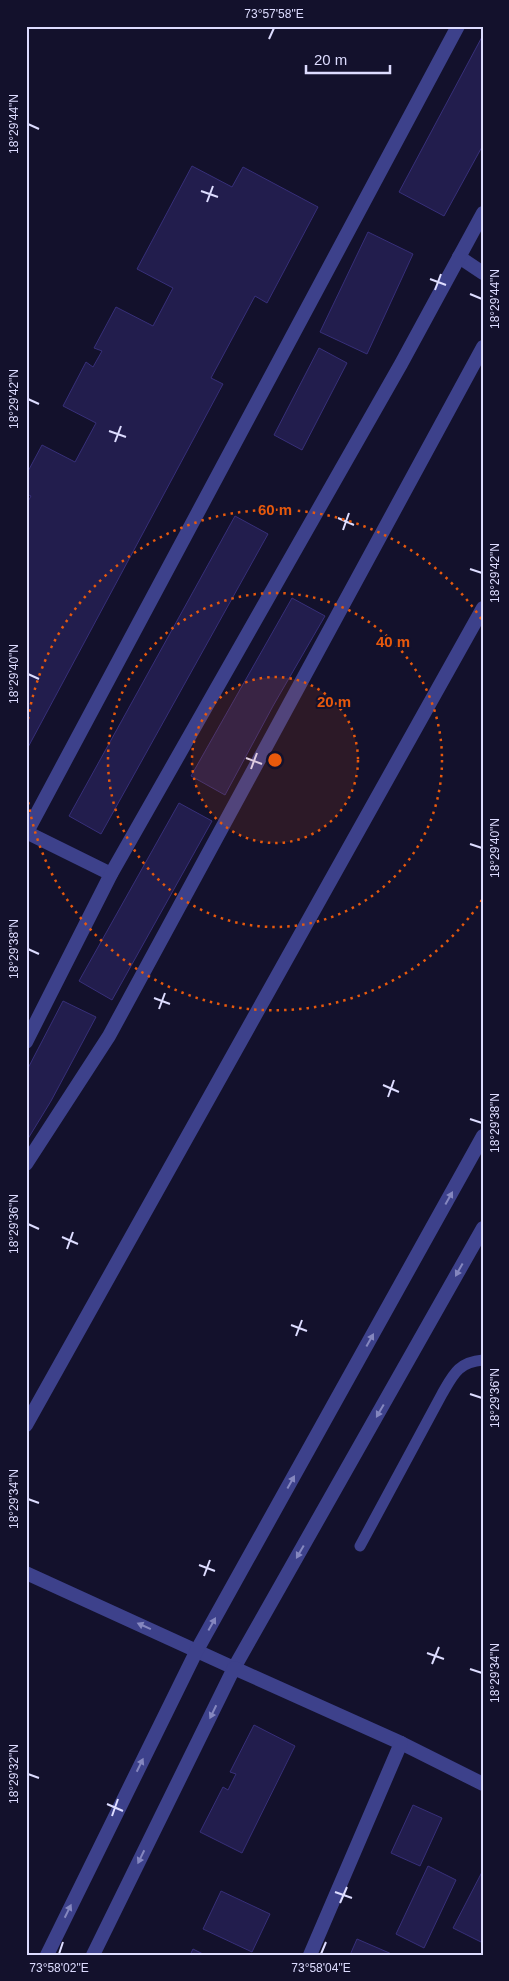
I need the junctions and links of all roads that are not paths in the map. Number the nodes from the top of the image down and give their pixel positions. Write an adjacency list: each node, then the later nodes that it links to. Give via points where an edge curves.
1 (458, 26): 7 (street)
2 (483, 213): 3 (street)
3 (459, 257): 4 (street); 8 (street)
4 (483, 273)
5 (483, 347): 11 (street, via 108,1036)
6 (483, 608): 14 (street)
7 (26, 832): 8 (street)
8 (111, 874): 9 (street)
9 (26, 1042)
10 (483, 1136): 17 (street, one-way to 10)
11 (26, 1164)
12 (483, 1228): 18 (street, one-way to 18)
13 (483, 1360): 15 (lane, via 472,1361 457,1370)
14 (26, 1425)
15 (360, 1546)
16 (26, 1573): 17 (street, one-way to 16)
17 (197, 1650): 18 (street); 21 (street, one-way to 17)
18 (234, 1668): 19 (street); 22 (street, one-way to 22)
19 (401, 1743): 20 (street); 23 (street)
20 (483, 1784)
21 (47, 1955)
22 (93, 1955)
23 (310, 1955)

